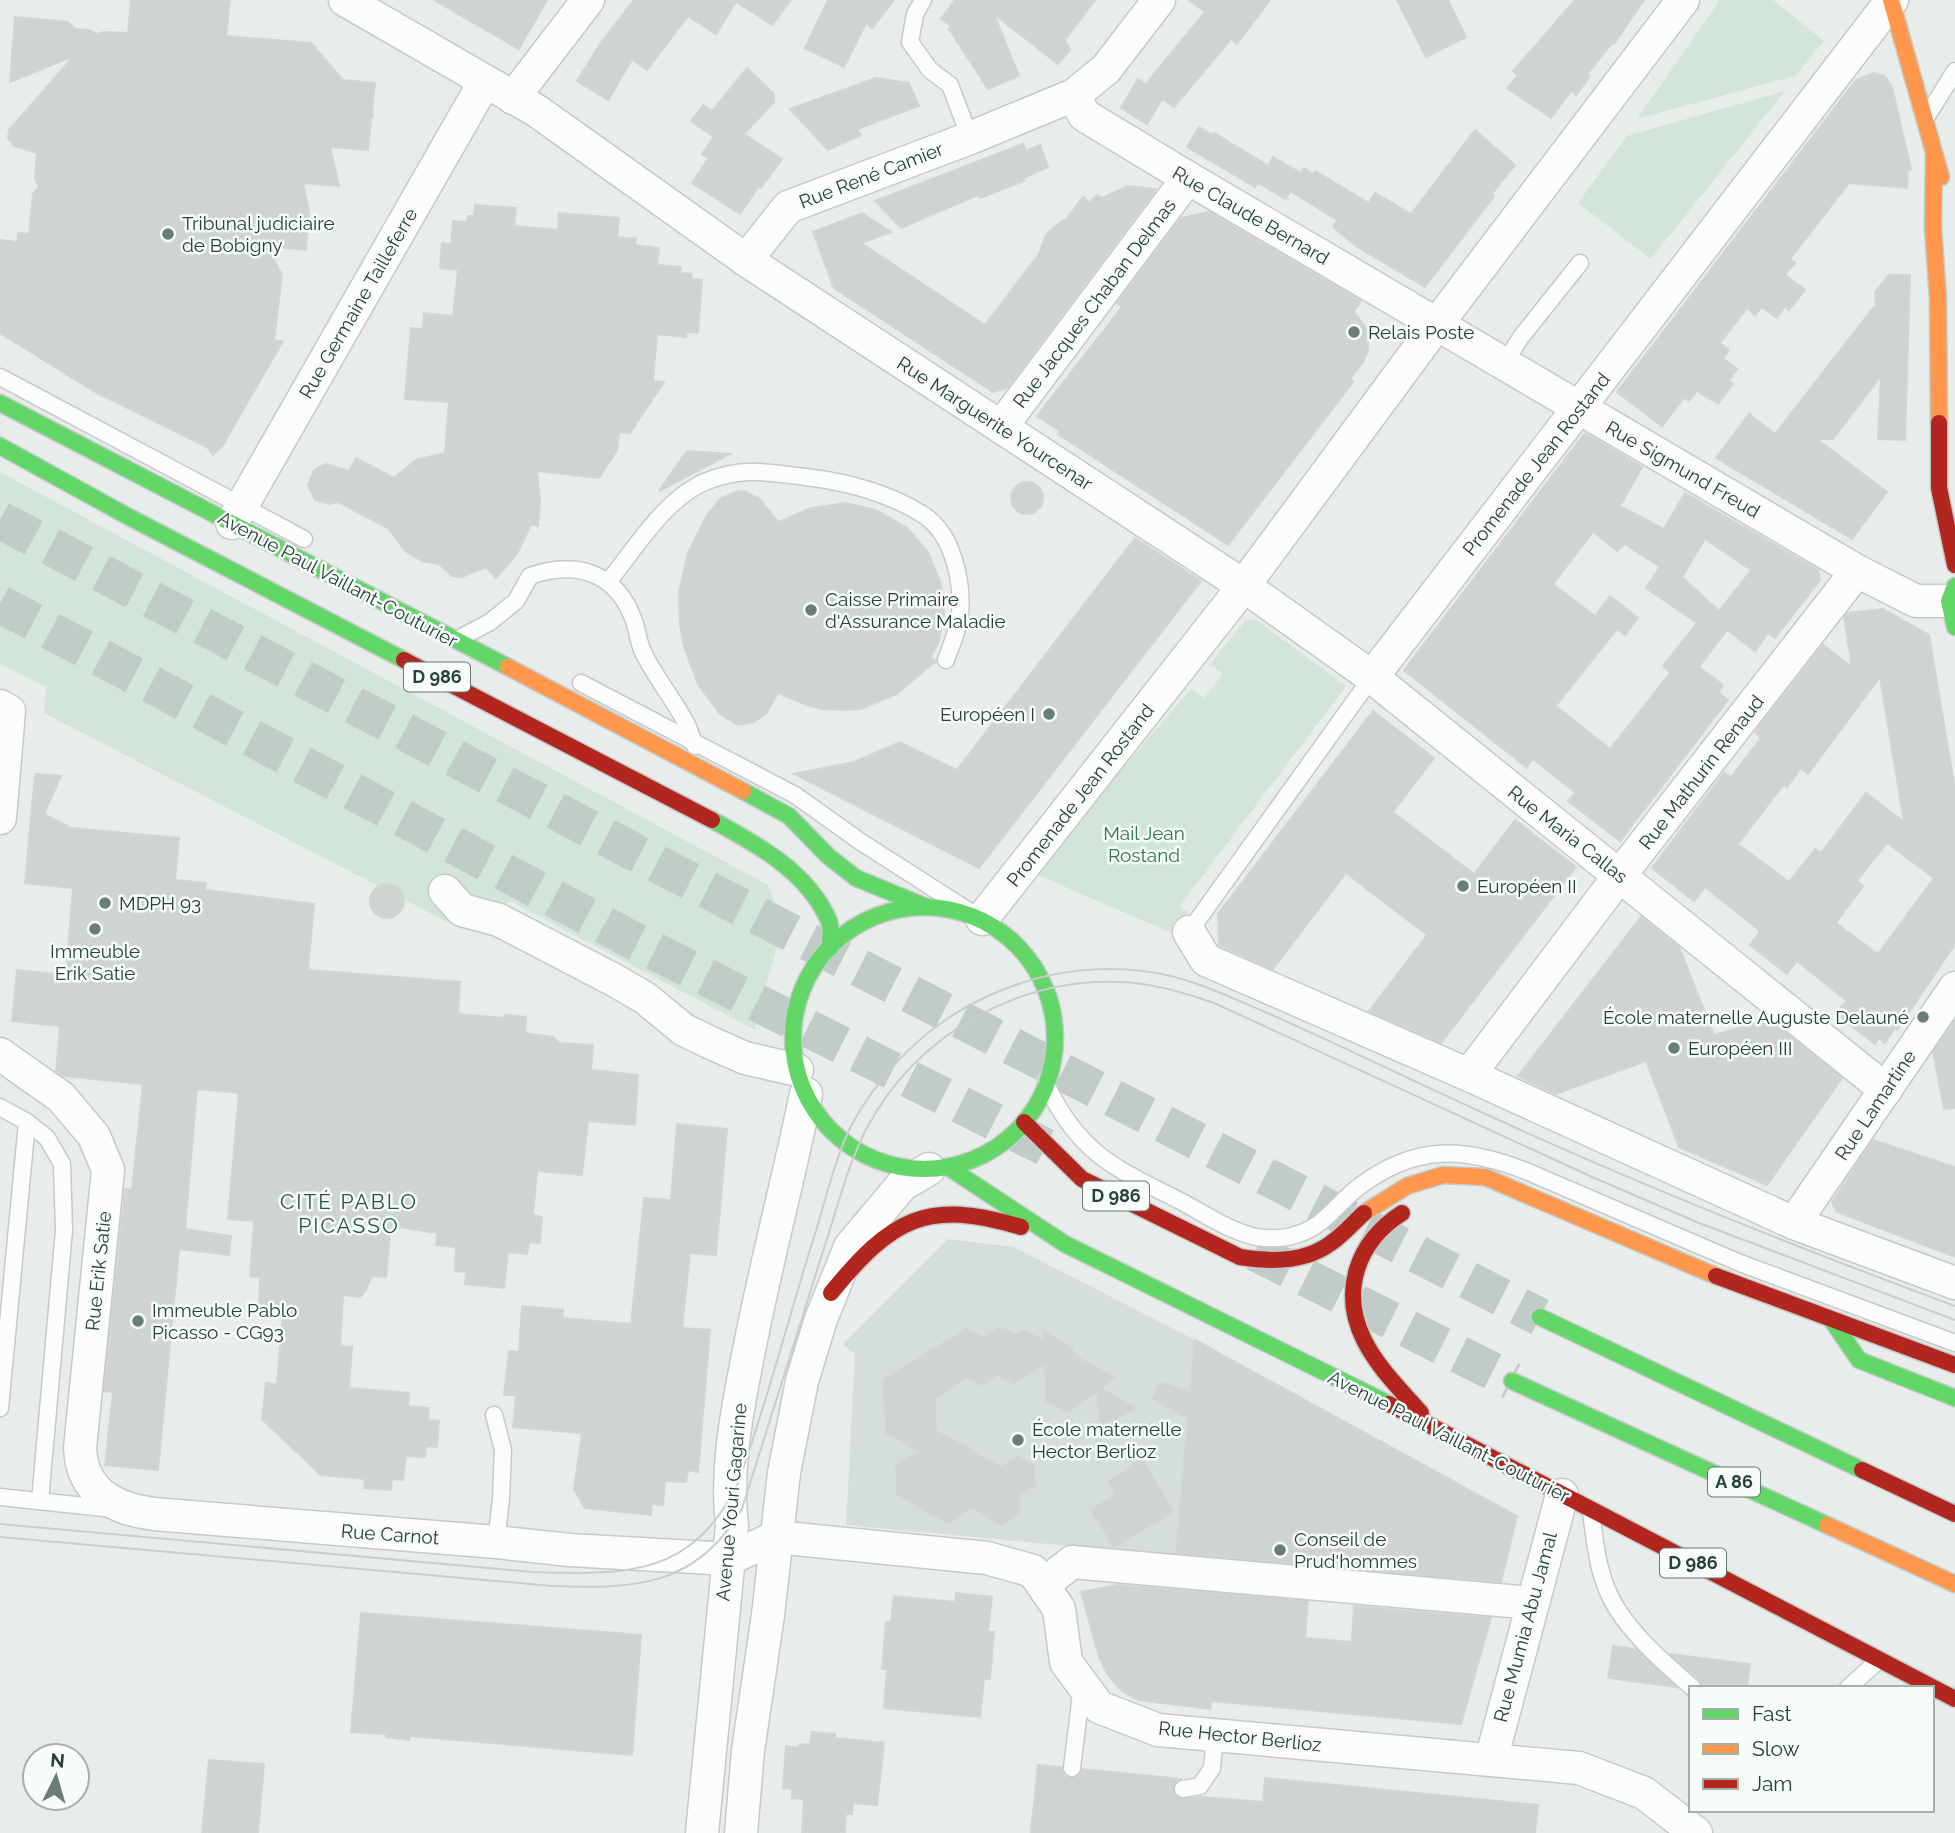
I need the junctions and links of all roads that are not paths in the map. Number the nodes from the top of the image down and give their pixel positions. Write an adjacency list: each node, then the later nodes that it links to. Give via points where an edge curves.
1 (345, 0): 8 (street)
2 (589, 0): 10 (street)
3 (923, 0): 12 (lane, via 915,14 910,42 930,70 950,85)
4 (1159, 0): 9 (street, Rue René Camier, via 1106,69)
5 (1683, 0): 20 (street, Promenade Jean Rostand)
6 (1892, 0): 11 (main road); 24 (street, Promenade Jean Rostand)
7 (1955, 71): 11 (lane)
8 (484, 83): 10 (street); 27 (street, Rue Germaine Tailleferre)
9 (1074, 95): 12 (street, Rue René Camier); 14 (street, Rue Claude Bernard, via 1084,115)
10 (513, 98): 17 (street)
11 (1926, 119): 13 (main road)
12 (970, 138): 17 (street, Rue René Camier, via 788,207)
13 (1934, 154): 15 (main road); 19 (main road)
14 (1188, 178): 20 (street, Rue Claude Bernard); 25 (street, Rue Jacques Chaban Delmas)
15 (1950, 207)
16 (1949, 227): 19 (main road, via 1949,252)
17 (746, 260): 25 (street, Rue Marguerite Yourcenar, via 779,293)
18 (1580, 263): 21 (lane)
19 (1938, 299): 28 (main road, via 1939,488)
20 (1437, 324): 21 (street, Rue Sigmund Freud); 33 (street, Promenade Jean Rostand)
21 (1504, 364): 24 (street, Rue Sigmund Freud)
22 (0, 377): 27 (lane)
23 (0, 403): 27 (main road, Avenue Paul Vaillant-Couturier / D 986)
24 (1579, 408): 31 (street, Rue Sigmund Freud); 38 (street, Promenade Jean Rostand)
25 (995, 435): 33 (street, Rue Marguerite Yourcenar)
26 (0, 446): 48 (main road, Avenue Paul Vaillant-Couturier / D 986, via 750,840 785,864 809,890 831,923)
27 (237, 515): 29 (lane); 35 (main road, Avenue Paul Vaillant-Couturier / D 986)
28 (1953, 542): 30 (main road)
29 (320, 548)
30 (1955, 565)
31 (1857, 571): 34 (street, Rue Sigmund Freud, via 1916,601); 43 (street, Rue Mathurin Renaud)
32 (608, 582): 35 (lane, via 581,570 549,569 530,576 516,601 490,622); 36 (lane, via 671,503 706,481 747,470 828,480 873,491 924,515 946,540 958,578 960,614); 40 (lane, via 621,594 641,649 686,722)
33 (1244, 586): 38 (street, Rue Maria Callas); 46 (street, Promenade Jean Rostand)
34 (1953, 605)
35 (454, 640): 41 (main road, Avenue Paul Vaillant-Couturier / D 986)
36 (946, 660)
37 (569, 677): 40 (lane, Avenue Paul Vaillant-Couturier)
38 (1372, 677): 43 (street, Rue Maria Callas); 47 (lane, Promenade Jean Rostand)
39 (4, 708): 42 (street)
40 (692, 741): 41 (lane); 46 (lane, Avenue Paul Vaillant-Couturier, via 795,795)
41 (710, 772): 45 (main road, Avenue Paul Vaillant-Couturier / D 986, via 789,816 856,878)
42 (0, 818)
43 (1620, 875): 51 (street, Rue Mathurin Renaud); 54 (street, Rue Maria Callas)
44 (444, 891): 52 (street, via 462,910 499,920 615,981 684,1030)
45 (924, 906): 46 (main road, Avenue Paul Vaillant-Couturier); 48 (main road, Avenue Paul Vaillant-Couturier, via 880,913)
46 (980, 918): 53 (main road, Avenue Paul Vaillant-Couturier, via 1022,949 1046,989 1055,1028)
47 (1189, 933): 51 (street, via 1206,960)
48 (830, 948): 52 (main road, Avenue Paul Vaillant-Couturier, via 803,982 792,1037)
49 (1955, 988): 54 (street, Rue Lamartine)
50 (0, 1054): 79 (street, Rue Erik Satie, via 61,1097 94,1136 108,1170 80,1458 97,1493)
51 (1469, 1075): 61 (street)
52 (801, 1082): 58 (main road, Avenue Paul Vaillant-Couturier, via 831,1130 857,1150 898,1168); 83 (street, Avenue Youri Gagarine, via 735,1423)
53 (1046, 1084): 57 (main road, Avenue Paul Vaillant-Couturier); 68 (lane, via 1067,1122 1102,1156 1225,1225 1256,1237 1281,1238 1322,1223 1361,1186 1401,1164 1426,1155 1471,1154 1526,1171 1740,1263)
54 (1885, 1090): 61 (street, Rue Lamartine)
55 (0, 1107): 56 (lane)
56 (27, 1122): 72 (lane); 77 (lane, via 47,1138 62,1164 64,1230)
57 (1024, 1122): 58 (main road, Avenue Paul Vaillant-Couturier, via 978,1158); 60 (main road, D 986, via 1082,1179 1240,1257 1290,1259 1320,1250 1383,1199 1443,1175 1485,1177)
58 (938, 1168): 63 (main road, Avenue Paul Vaillant-Couturier / D 986); 65 (street, via 902,1185 850,1247)
59 (1412, 1207): 74 (main road, via 1371,1240 1358,1260 1353,1313 1377,1362)
60 (1590, 1223): 62 (main road); 67 (main road, D 986)
61 (1794, 1223): 64 (street)
62 (1563, 1227)
63 (1065, 1244): 65 (main road, via 989,1216 928,1217 875,1242); 74 (main road, Avenue Paul Vaillant-Couturier / D 986)
64 (1955, 1283)
65 (831, 1293): 81 (street, via 795,1411)
66 (1540, 1317): 80 (main road)
67 (1833, 1322): 69 (main road, D 986); 71 (main road, via 1859,1360)
68 (1955, 1343)
69 (1955, 1365)
70 (1512, 1381): 84 (main road, A 86)
71 (1955, 1398)
72 (0, 1408)
73 (494, 1415): 82 (lane, via 503,1450)
74 (1432, 1426): 75 (main road, Avenue Paul Vaillant-Couturier / D 986)
75 (1562, 1495): 78 (main road, Avenue Paul Vaillant-Couturier / D 986); 86 (street, Rue Mumia Abu Jamal)
76 (0, 1497): 77 (lane, Rue Carnot)
77 (40, 1501): 79 (lane, Rue Carnot)
78 (1591, 1510): 87 (main road, Avenue Paul Vaillant-Couturier / D 986); 89 (lane, via 1599,1564 1610,1598 1650,1647)
79 (129, 1511): 82 (street, Rue Carnot)
80 (1955, 1512)
81 (776, 1537): 83 (street, Rue Carnot); 85 (street, Rue Hector Berlioz, via 987,1558 1033,1571); 99 (street)
82 (496, 1542): 83 (street, Rue Carnot)
83 (729, 1559): 98 (street, Avenue Youri Gagarine)
84 (1955, 1584)
85 (1043, 1585): 86 (street, via 1072,1562); 88 (street, Rue Hector Berlioz, via 1059,1609 1066,1662)
86 (1532, 1603): 95 (street, Rue Mumia Abu Jamal)
87 (1879, 1660): 90 (lane); 91 (main road, Avenue Paul Vaillant-Couturier / D 986)
88 (1082, 1684): 94 (street, Rue Hector Berlioz, via 1099,1707 1158,1730); 96 (lane)
89 (1691, 1686)
90 (1850, 1686)
91 (1930, 1686)
92 (1934, 1688): 93 (main road, Avenue Paul Vaillant-Couturier / D 986)
93 (1955, 1699)
94 (1215, 1735): 95 (street, Rue Hector Berlioz); 97 (lane, via 1212,1768 1200,1786)
95 (1491, 1760): 100 (street, Rue Hector Berlioz, via 1579,1768 1644,1793)
96 (1072, 1768)
97 (1183, 1789)
98 (702, 1833)
99 (741, 1833)
100 (1696, 1833)

